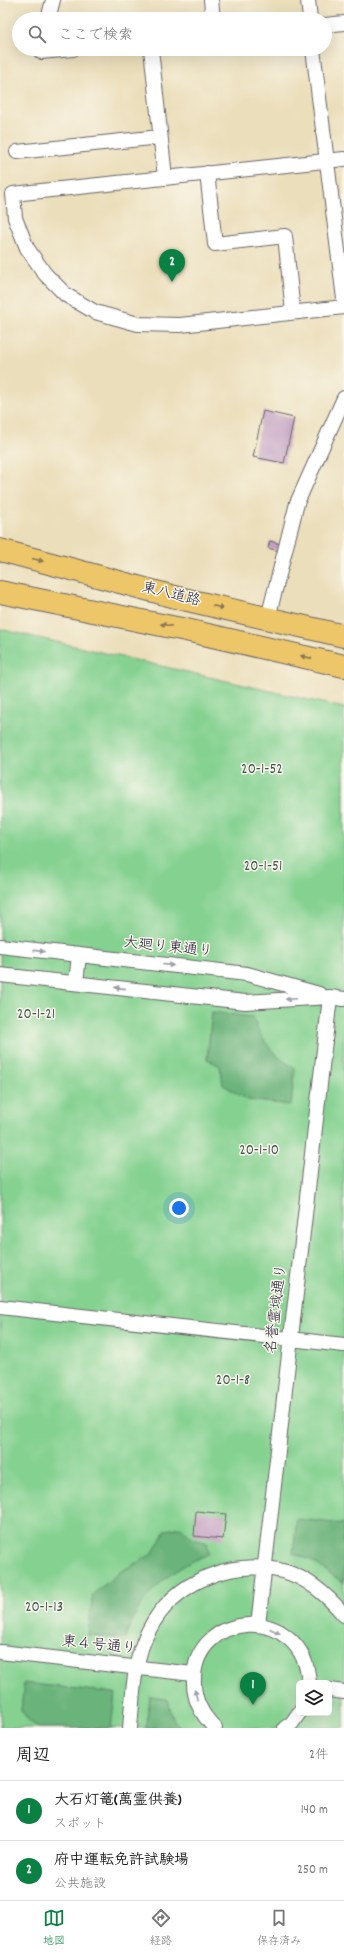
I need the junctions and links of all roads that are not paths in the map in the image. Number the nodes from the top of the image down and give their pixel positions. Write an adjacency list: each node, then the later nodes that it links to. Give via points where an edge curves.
1 (53, 0): 4 (lane)
2 (211, 0): 5 (lane)
3 (308, 0): 6 (lane)
4 (50, 12)
5 (212, 12)
6 (309, 12)
7 (344, 22): 8 (lane)
8 (332, 24)
9 (152, 56): 11 (lane)
10 (314, 56): 14 (lane)
11 (160, 137): 12 (lane); 16 (lane)
12 (17, 152)
13 (344, 159): 14 (lane)
14 (327, 161): 15 (lane); 17 (lane)
15 (207, 173): 16 (lane); 19 (lane, via 215,244 285,236)
16 (165, 177): 19 (lane, via 13,194 15,218 27,248 45,274 66,295 95,312 138,324 180,325)
17 (344, 299)
18 (344, 307): 19 (lane)
19 (293, 312)
20 (344, 398): 23 (lane, via 298,503)
21 (0, 550): 23 (main road, 東八道路, one-way to 23, via 178,598)
22 (0, 592): 25 (main road, 東八道路, one-way to 22)
23 (268, 618): 24 (main road, 東八道路)
24 (344, 636)
25 (344, 666)
26 (0, 946): 27 (lane, 大廻り東通り, one-way to 27)
27 (79, 955): 29 (lane); 30 (lane, 大廻り東通り, one-way to 30, via 247,974)
28 (0, 975): 29 (lane, 大廻り東通り)
29 (76, 984): 30 (lane, 大廻り東通り, one-way to 29, via 245,1002)
30 (330, 997): 31 (lane, 大廻り東通り); 33 (lane, 名誉霊域通り)
31 (344, 999)
32 (0, 1307): 33 (lane)
33 (290, 1339): 34 (lane); 35 (lane, 名誉霊域通り)
34 (344, 1345)
35 (265, 1569): 36 (lane, via 287,1572 303,1580 320,1591); 37 (lane, 名誉霊域通り); 39 (lane, via 245,1567 225,1570 207,1576 178,1594 160,1613 149,1630)
36 (344, 1615)
37 (258, 1625): 40 (lane, via 240,1625 223,1631 209,1642 199,1657); 41 (lane, one-way to 41, via 276,1630 291,1639 302,1653)
38 (0, 1652): 39 (lane, 東４号通り)
39 (136, 1668): 40 (lane, 東４号通り); 45 (lane)
40 (193, 1674): 46 (lane, one-way to 40, via 202,1713 194,1694)
41 (309, 1680)
42 (332, 1690): 43 (lane)
43 (344, 1692)
44 (297, 1716): 47 (lane)
45 (130, 1728)
46 (215, 1728)
47 (285, 1728)

